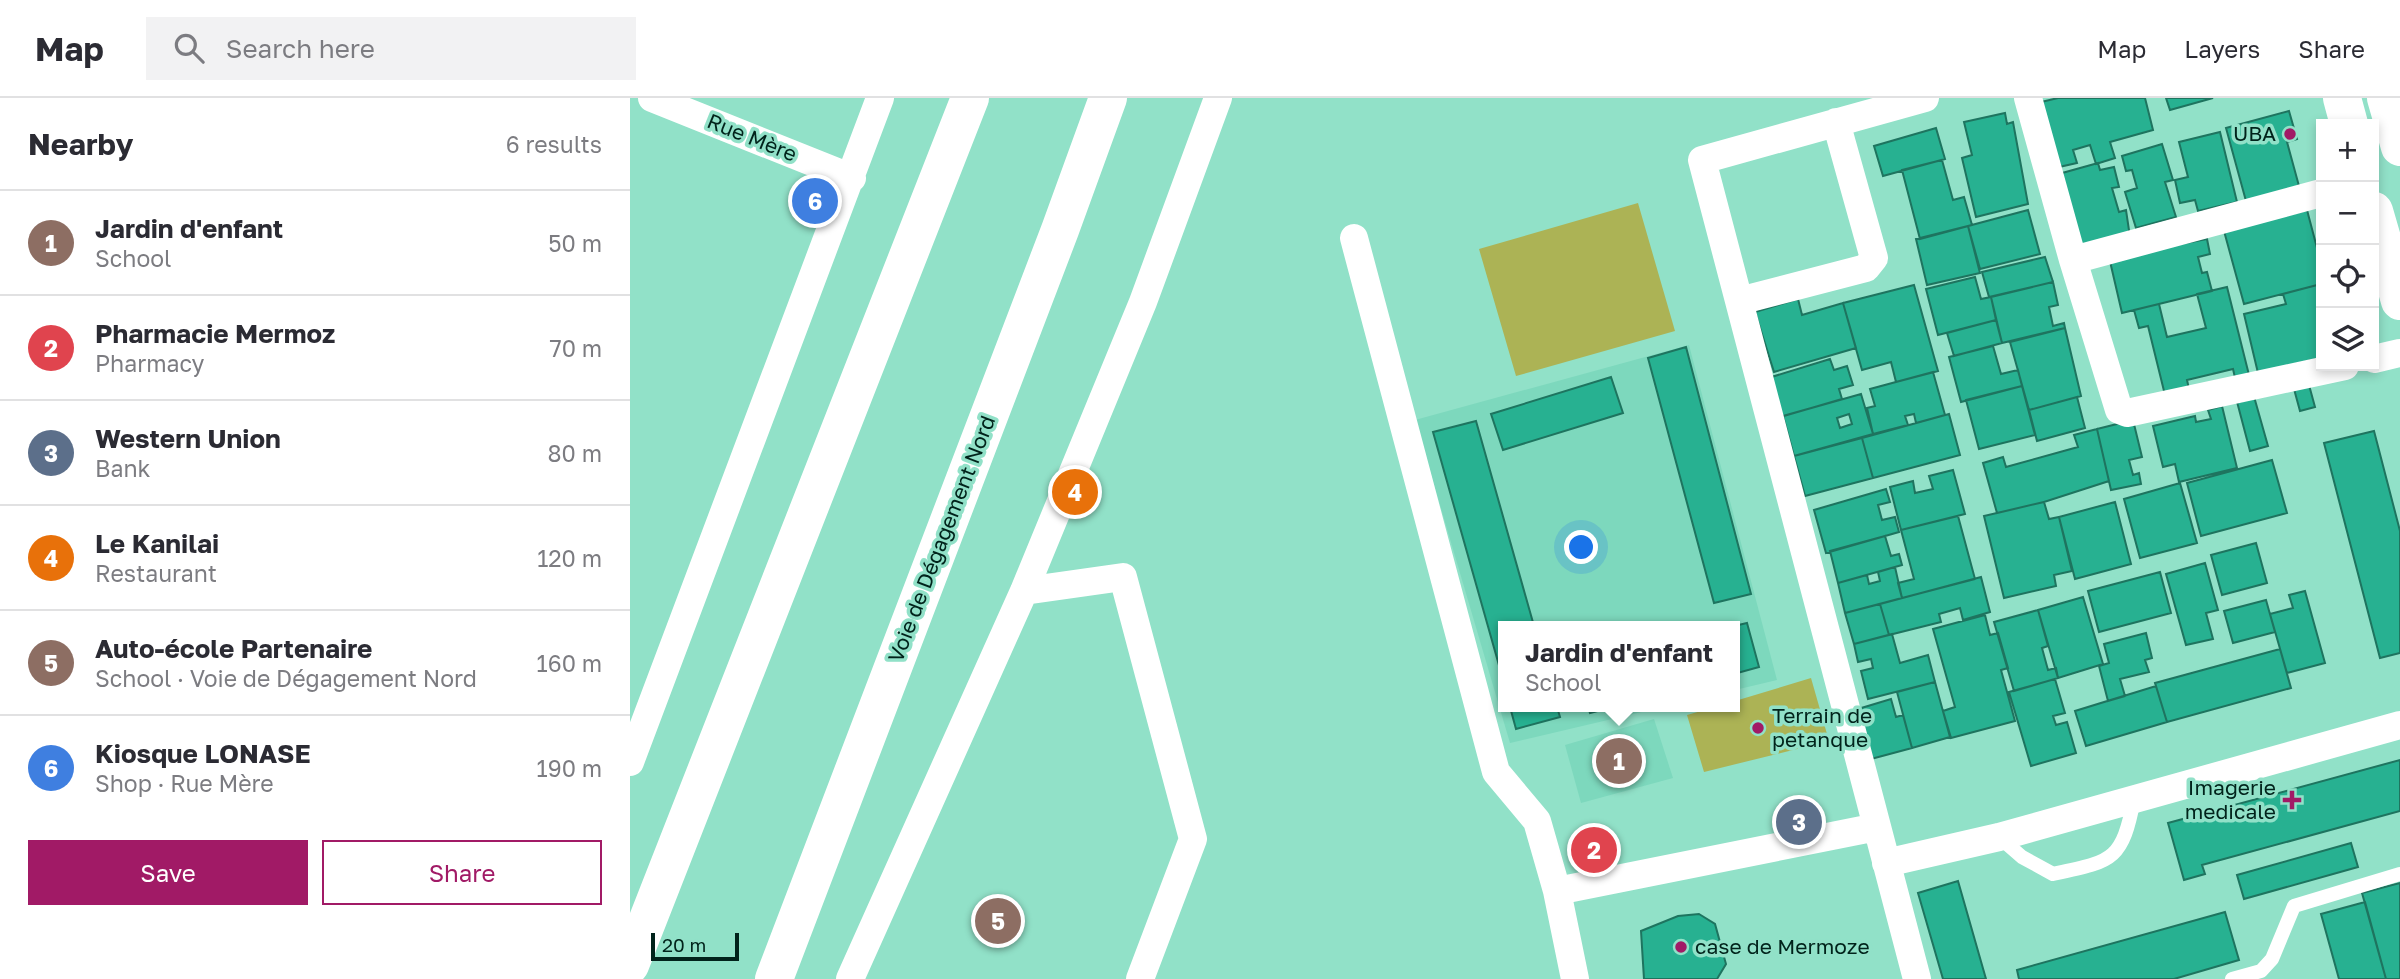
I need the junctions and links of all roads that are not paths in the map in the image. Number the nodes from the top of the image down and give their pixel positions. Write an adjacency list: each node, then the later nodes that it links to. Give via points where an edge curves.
1 (653, 98): 14 (street, Rue Mère)
2 (880, 98): 14 (street)
3 (970, 98): 33 (main road)
4 (1108, 98): 34 (main road, Voie de Dégagement Nord)
5 (1218, 98): 24 (street, via 1143,302)
6 (1925, 98): 10 (street)
7 (2028, 98): 18 (street)
8 (2342, 98): 11 (main road)
9 (2386, 98): 13 (main road)
10 (1884, 103): 12 (street)
11 (2348, 119)
12 (1836, 122): 19 (street, via 1702,160); 19 (street, via 1874,258 1866,268)
13 (2400, 147)
14 (852, 178): 26 (street)
15 (2316, 193): 18 (street)
16 (2379, 228): 20 (main road)
17 (1354, 238): 32 (street, via 1496,772 1537,821)
18 (2073, 260): 23 (street, via 2117,407 2123,412)
19 (1739, 301): 28 (street)
20 (2400, 301)
21 (2400, 352): 22 (street)
22 (2379, 358)
23 (2321, 371)
24 (1024, 591): 35 (street); 36 (street, via 1123,577 1193,839)
25 (2400, 725): 27 (street)
26 (630, 762)
27 (2134, 797): 29 (street); 29 (lane, via 2128,830 2118,850 2102,863 2053,874)
28 (1877, 827): 30 (street); 32 (street)
29 (1999, 837): 30 (street)
30 (1886, 863): 38 (street)
31 (2400, 874): 39 (lane, via 2294,906 2272,959 2261,971)
32 (1557, 891): 37 (street)
33 (630, 965)
34 (774, 979)
35 (850, 979)
36 (1140, 979)
37 (1575, 979)
38 (1917, 979)
39 (2232, 979)

